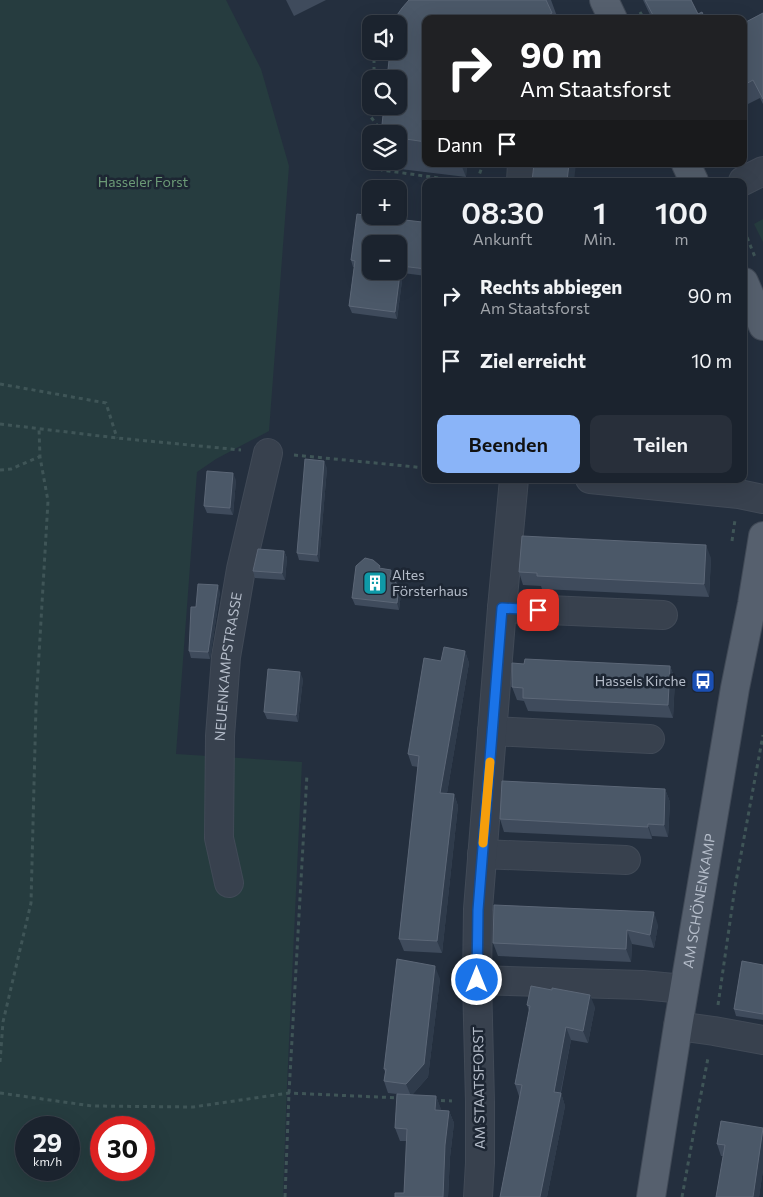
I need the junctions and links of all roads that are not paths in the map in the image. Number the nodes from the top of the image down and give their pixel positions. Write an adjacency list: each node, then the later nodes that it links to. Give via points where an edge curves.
1 (604, 0): 2 (main road)
2 (611, 15)
3 (763, 171): 4 (street)
4 (747, 179)
5 (753, 284): 6 (main road)
6 (763, 326)
7 (268, 453): 19 (street, NEUENKAMPSTRASSE, via 241,570 226,657 220,736 219,838)
8 (514, 483): 13 (street, AM STAATSFORST)
9 (630, 483): 10 (street)
10 (763, 499)
11 (763, 536): 12 (main road, AM SCHÖNENKAMP)
12 (757, 605): 21 (main road, AM SCHÖNENKAMP, via 735,688)
13 (502, 608): 14 (street); 15 (street, AM STAATSFORST)
14 (663, 615)
15 (492, 731): 16 (street); 17 (street, AM STAATSFORST)
16 (650, 739)
17 (482, 854): 18 (street); 20 (street, AM STAATSFORST)
18 (626, 860)
19 (229, 884)
20 (477, 980): 21 (street); 24 (street, AM STAATSFORST)
21 (684, 989): 22 (main road, AM SCHÖNENKAMP)
22 (678, 1026): 23 (street); 25 (main road, AM SCHÖNENKAMP)
23 (763, 1040)
24 (478, 1197)
25 (652, 1197)

